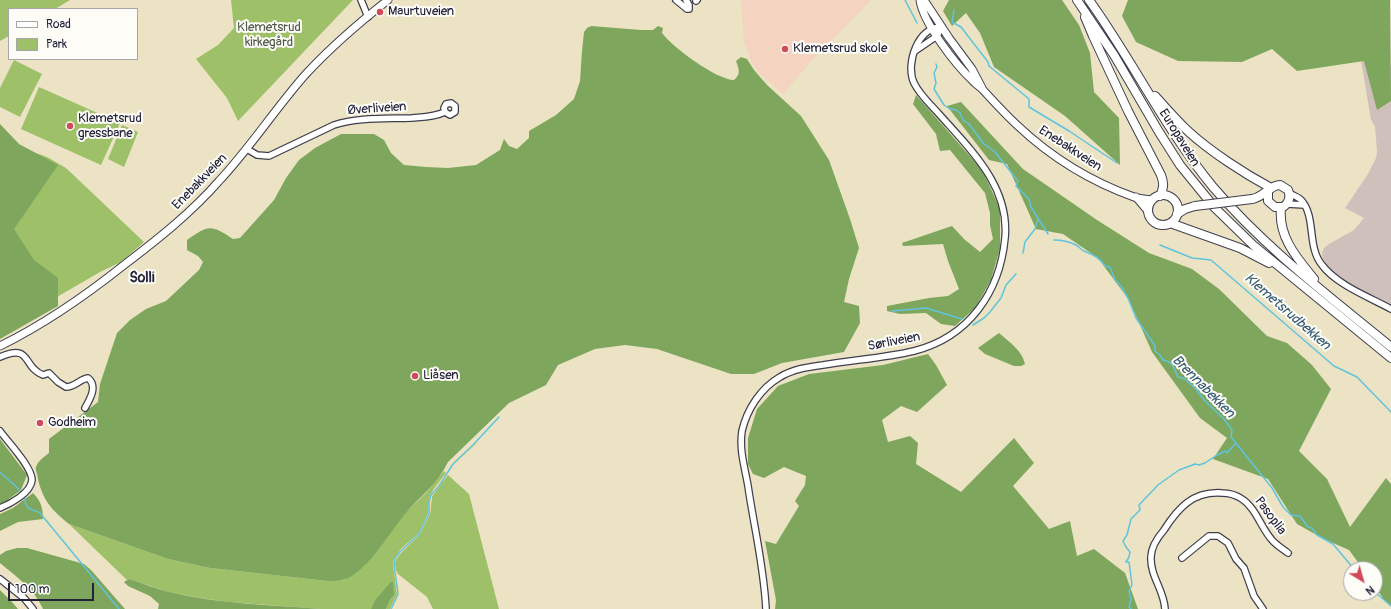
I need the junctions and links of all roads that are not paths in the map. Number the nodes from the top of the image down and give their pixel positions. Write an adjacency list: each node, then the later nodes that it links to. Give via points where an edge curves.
1 (361, 0): 9 (street)
2 (388, 0): 9 (main road, Enebakkveien)
3 (676, 0): 4 (street, via 689,9)
4 (686, 0)
5 (920, 0): 11 (main road, Enebakkveien)
6 (924, 0): 10 (main road, Enebakkveien)
7 (1089, 0): 14 (highway, Europaveien)
8 (1079, 2): 21 (highway, via 1128,111 1161,174 1163,189); 31 (highway, Europaveien, via 1192,182 1229,223)
9 (368, 17): 17 (main road, Enebakkveien, via 304,76)
10 (942, 28): 11 (street); 12 (street); 15 (main road, Enebakkveien, via 972,69)
11 (932, 29): 12 (main road, Enebakkveien); 13 (street, Sørliveien, via 918,42)
12 (937, 36): 13 (street); 15 (main road, Enebakkveien)
13 (915, 52): 45 (street, Sørliveien, via 912,59 912,78 919,91 981,163 1000,198 1006,233 1001,265 986,299 972,317 949,336 912,352 795,370 766,387 753,404 743,429 742,457 762,562)
14 (1139, 77): 18 (highway, via 1188,132); 32 (highway, Europaveien, via 1201,171 1246,224)
15 (983, 90): 20 (main road, Enebakkveien, via 1018,126 1049,152 1098,181)
16 (445, 112): 17 (street, Øverliveien, via 428,117 344,122 269,156 257,156)
17 (247, 149): 34 (main road, Enebakkveien, via 200,201 162,236 83,296 49,319)
18 (1270, 190): 19 (highway, via 1277,185 1283,186); 22 (highway); 24 (highway, via 1267,198)
19 (1289, 193): 25 (street, via 1299,198); 27 (highway, via 1290,197)
20 (1136, 198): 21 (main road, Enebakkveien); 28 (main road, Enebakkveien)
21 (1156, 198): 23 (highway, via 1169,197); 28 (highway)
22 (1253, 199): 24 (highway); 26 (highway, bridge)
23 (1175, 202): 26 (highway); 29 (highway)
24 (1270, 204): 27 (highway, via 1275,207)
25 (1304, 205): 27 (street); 33 (street, via 1308,212 1316,255 1321,264 1336,279)
26 (1194, 206): 29 (highway)
27 (1284, 206): 32 (highway, via 1280,219 1286,241)
28 (1148, 211): 30 (highway, via 1150,218 1156,223)
29 (1177, 214): 30 (highway)
30 (1170, 223): 31 (highway, via 1240,248)
31 (1283, 270): 37 (highway)
32 (1324, 292): 35 (highway)
33 (1391, 309)
34 (0, 346)
35 (1391, 346)
36 (0, 357): 38 (street, via 12,352 20,354 37,372 43,375 49,373 66,387 88,378 93,384)
37 (1391, 358)
38 (85, 408)
39 (0, 431): 40 (street, via 29,470 32,480 19,498)
40 (0, 508)
41 (1288, 553): 46 (street, Pasoplia, via 1272,540 1251,508 1240,498 1222,493 1197,496 1172,518 1158,538 1151,555 1152,570)
42 (1182, 558): 47 (street, via 1209,536 1221,538 1228,543 1244,568 1254,596)
43 (0, 579): 44 (street, via 24,598)
44 (33, 609)
45 (766, 609)
46 (1165, 609)
47 (1263, 609)

